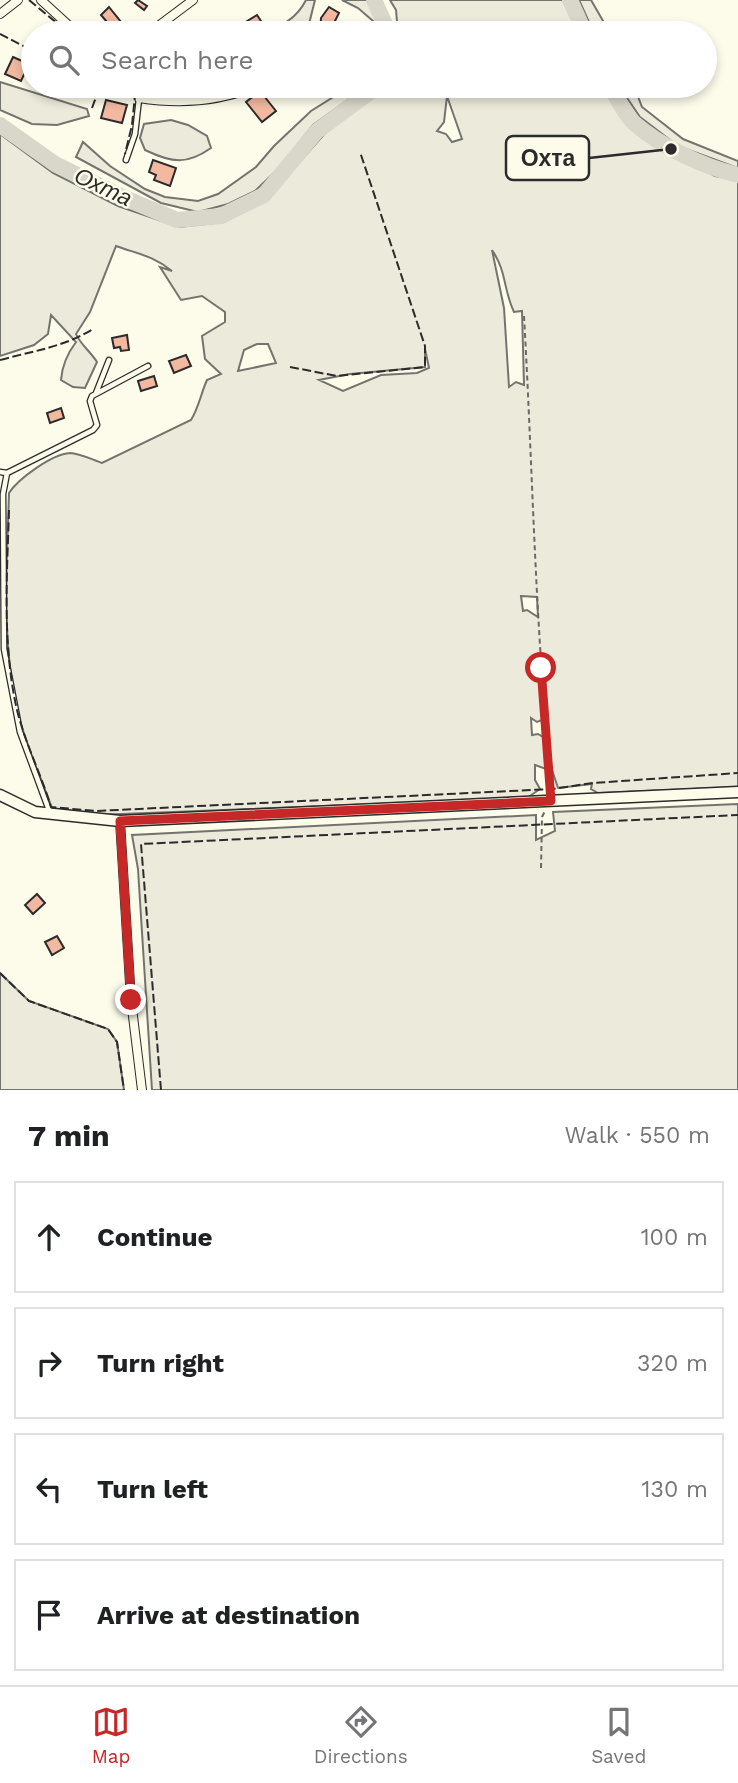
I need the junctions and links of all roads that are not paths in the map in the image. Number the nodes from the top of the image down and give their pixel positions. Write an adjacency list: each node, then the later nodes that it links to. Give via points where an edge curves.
1 (18, 0): 4 (street)
2 (41, 0): 5 (street)
3 (193, 0): 6 (street)
4 (0, 14)
5 (64, 21)
6 (165, 21)
7 (139, 98): 8 (street); 9 (lane)
8 (219, 98)
9 (126, 160)
10 (109, 360): 12 (lane)
11 (148, 366): 12 (lane)
12 (96, 393): 14 (lane, via 90,401 97,425 93,430)
13 (0, 472): 14 (lane)
14 (7, 473): 17 (lane, via 4,649 20,732)
15 (738, 792): 18 (street)
16 (0, 795): 17 (street)
17 (50, 814): 18 (street)
18 (120, 821): 19 (street, via 131,1000)
19 (142, 1090)

